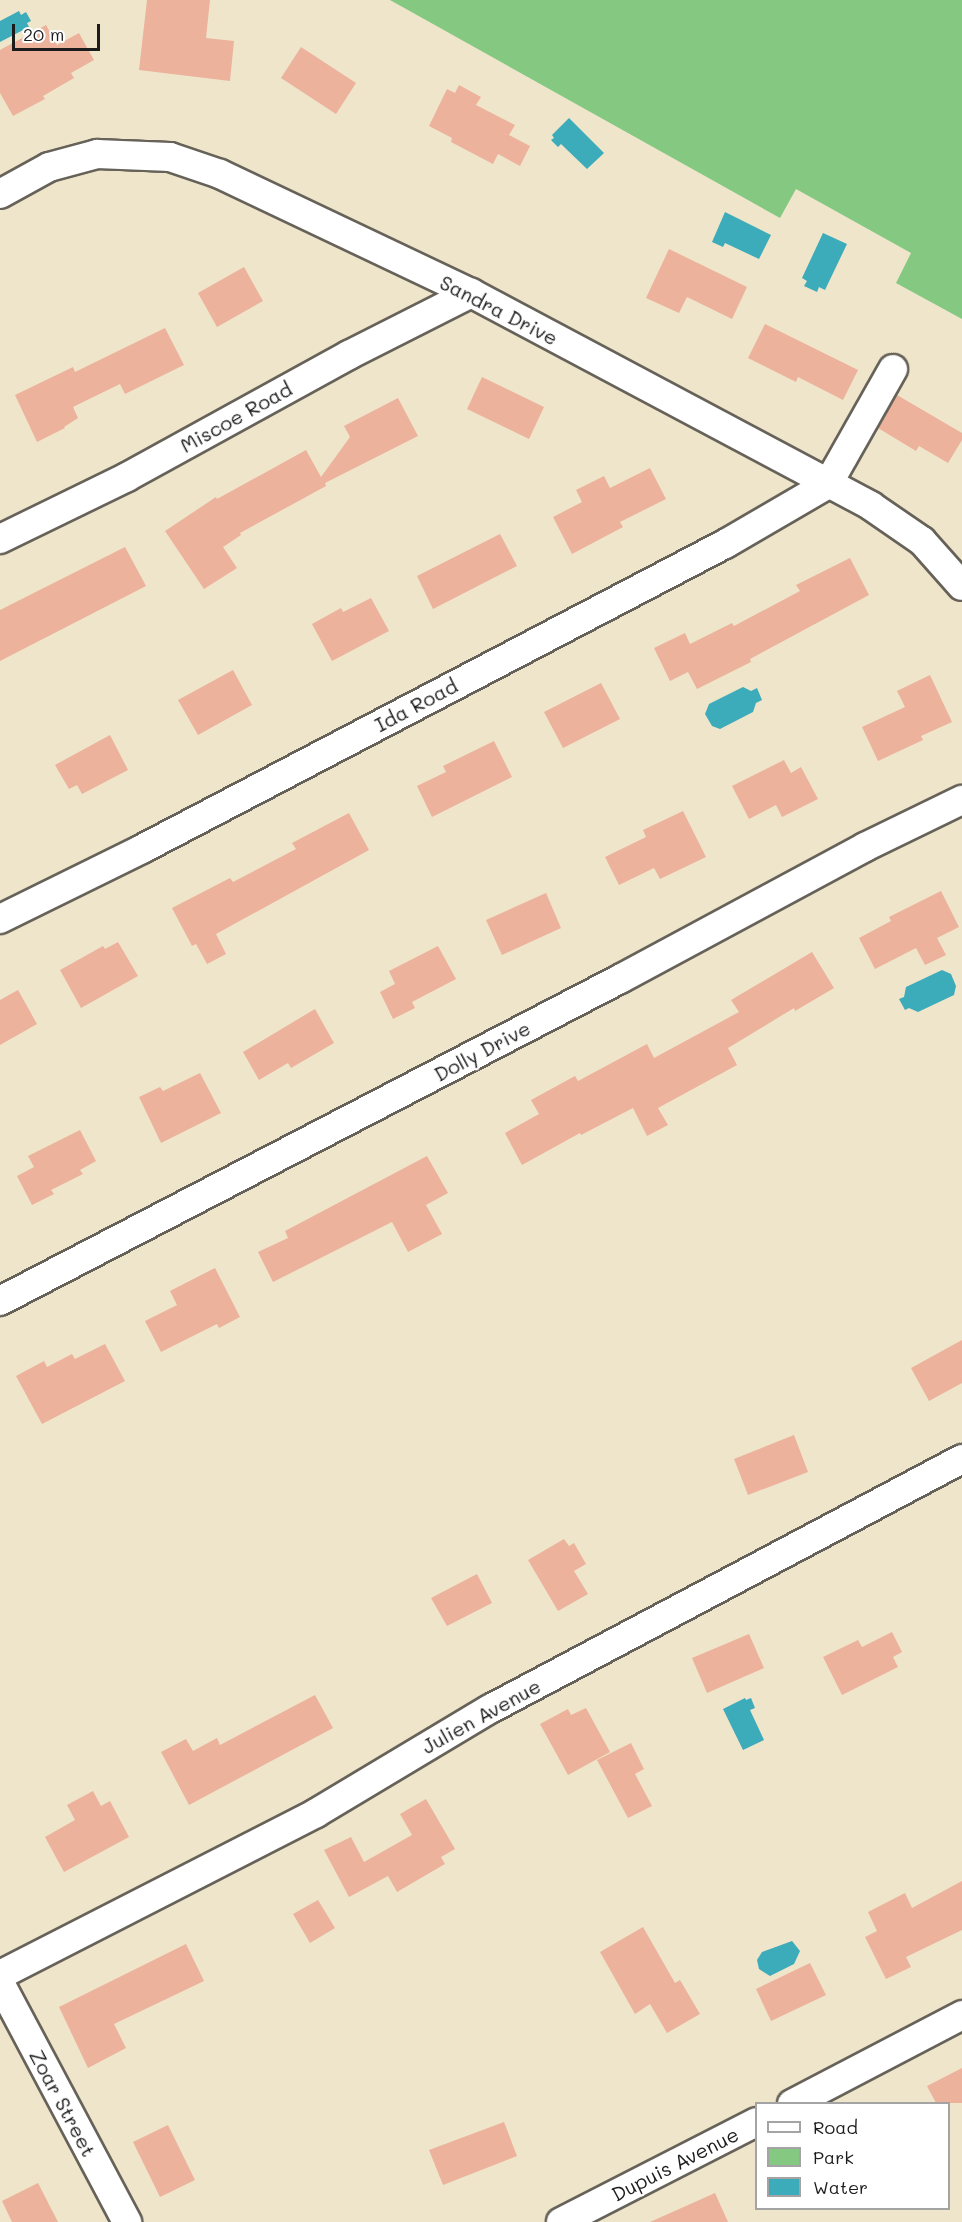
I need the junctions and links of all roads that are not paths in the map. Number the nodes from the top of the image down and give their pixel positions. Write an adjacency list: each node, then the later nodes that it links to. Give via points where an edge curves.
1 (0, 194): 2 (street, Sandra Drive, via 49,166 74,159 105,154 170,157 220,174)
2 (471, 293): 4 (street, Sandra Drive); 5 (street, Miscoe Road, via 127,477)
3 (893, 369): 4 (street)
4 (828, 484): 6 (street, Sandra Drive, via 871,506 922,542); 8 (street, Ida Road, via 725,544 142,849)
5 (0, 539)
6 (962, 586)
7 (962, 800): 9 (street, Dolly Drive, via 865,847 620,980)
8 (0, 919)
9 (0, 1301)
10 (962, 1459): 11 (street, Julien Avenue, via 490,1708 316,1812)
11 (0, 1975)
12 (0, 1983): 16 (street, Zoar Street)
13 (962, 2015): 14 (street)
14 (794, 2102)
15 (755, 2123): 17 (street, Dupuis Avenue)
16 (127, 2222)
17 (561, 2222)

